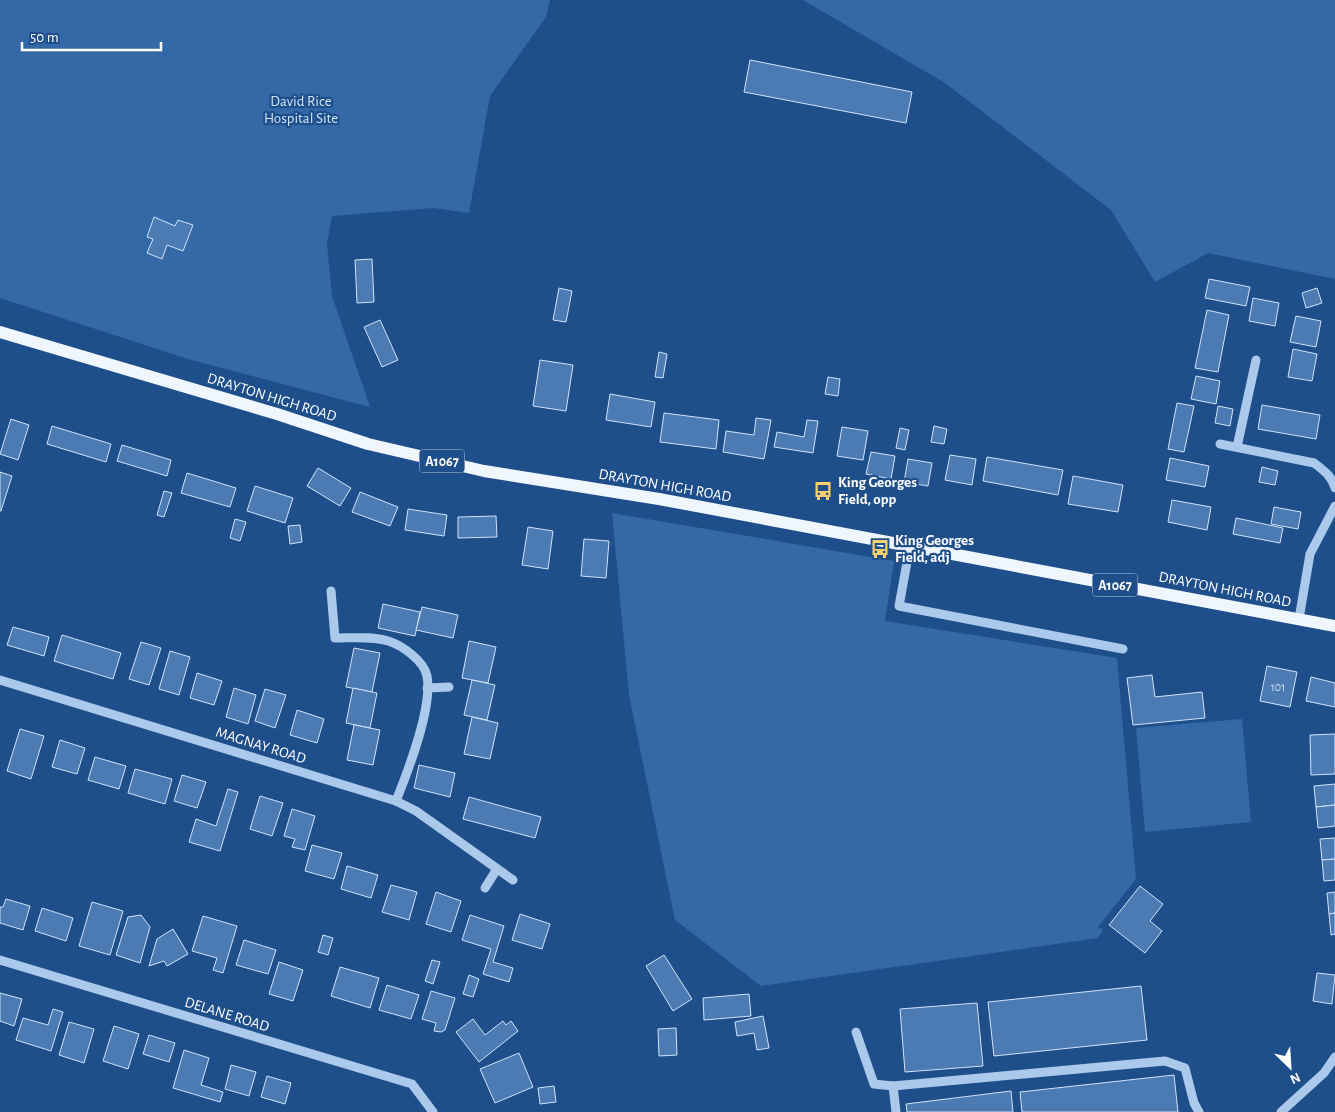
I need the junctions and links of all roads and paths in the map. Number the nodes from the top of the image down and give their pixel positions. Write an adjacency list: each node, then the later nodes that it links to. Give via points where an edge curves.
1 (0, 332): 7 (main road, DRAYTON HIGH ROAD / A1067, via 368,444 484,470)
2 (1256, 360): 4 (street)
3 (1220, 444): 4 (street)
4 (1237, 446): 5 (street, via 1314,463 1334,481)
5 (1335, 488)
6 (1335, 506): 9 (street, via 1310,554)
7 (910, 546): 9 (main road, DRAYTON HIGH ROAD / A1067); 11 (street, via 899,606)
8 (331, 591): 14 (street, via 335,638 388,640 403,648 427,674)
9 (1300, 619): 10 (main road, DRAYTON HIGH ROAD / A1067)
10 (1335, 626)
11 (1123, 649)
12 (0, 680): 15 (street, MAGNAY ROAD)
13 (449, 687): 14 (street)
14 (427, 688): 15 (street, via 422,723)
15 (396, 801): 16 (street, MAGNAY ROAD, via 416,811)
16 (498, 869): 17 (street, MAGNAY ROAD); 18 (street)
17 (512, 880)
18 (486, 888)
19 (0, 960): 23 (street, DELANE ROAD, via 412,1084)
20 (856, 1032): 22 (street, via 874,1084)
21 (1335, 1057): 26 (street, via 1324,1073)
22 (893, 1086): 24 (street); 25 (street, via 1165,1061 1185,1068)
23 (434, 1112)
24 (896, 1112)
25 (1199, 1112)
26 (1282, 1112)

